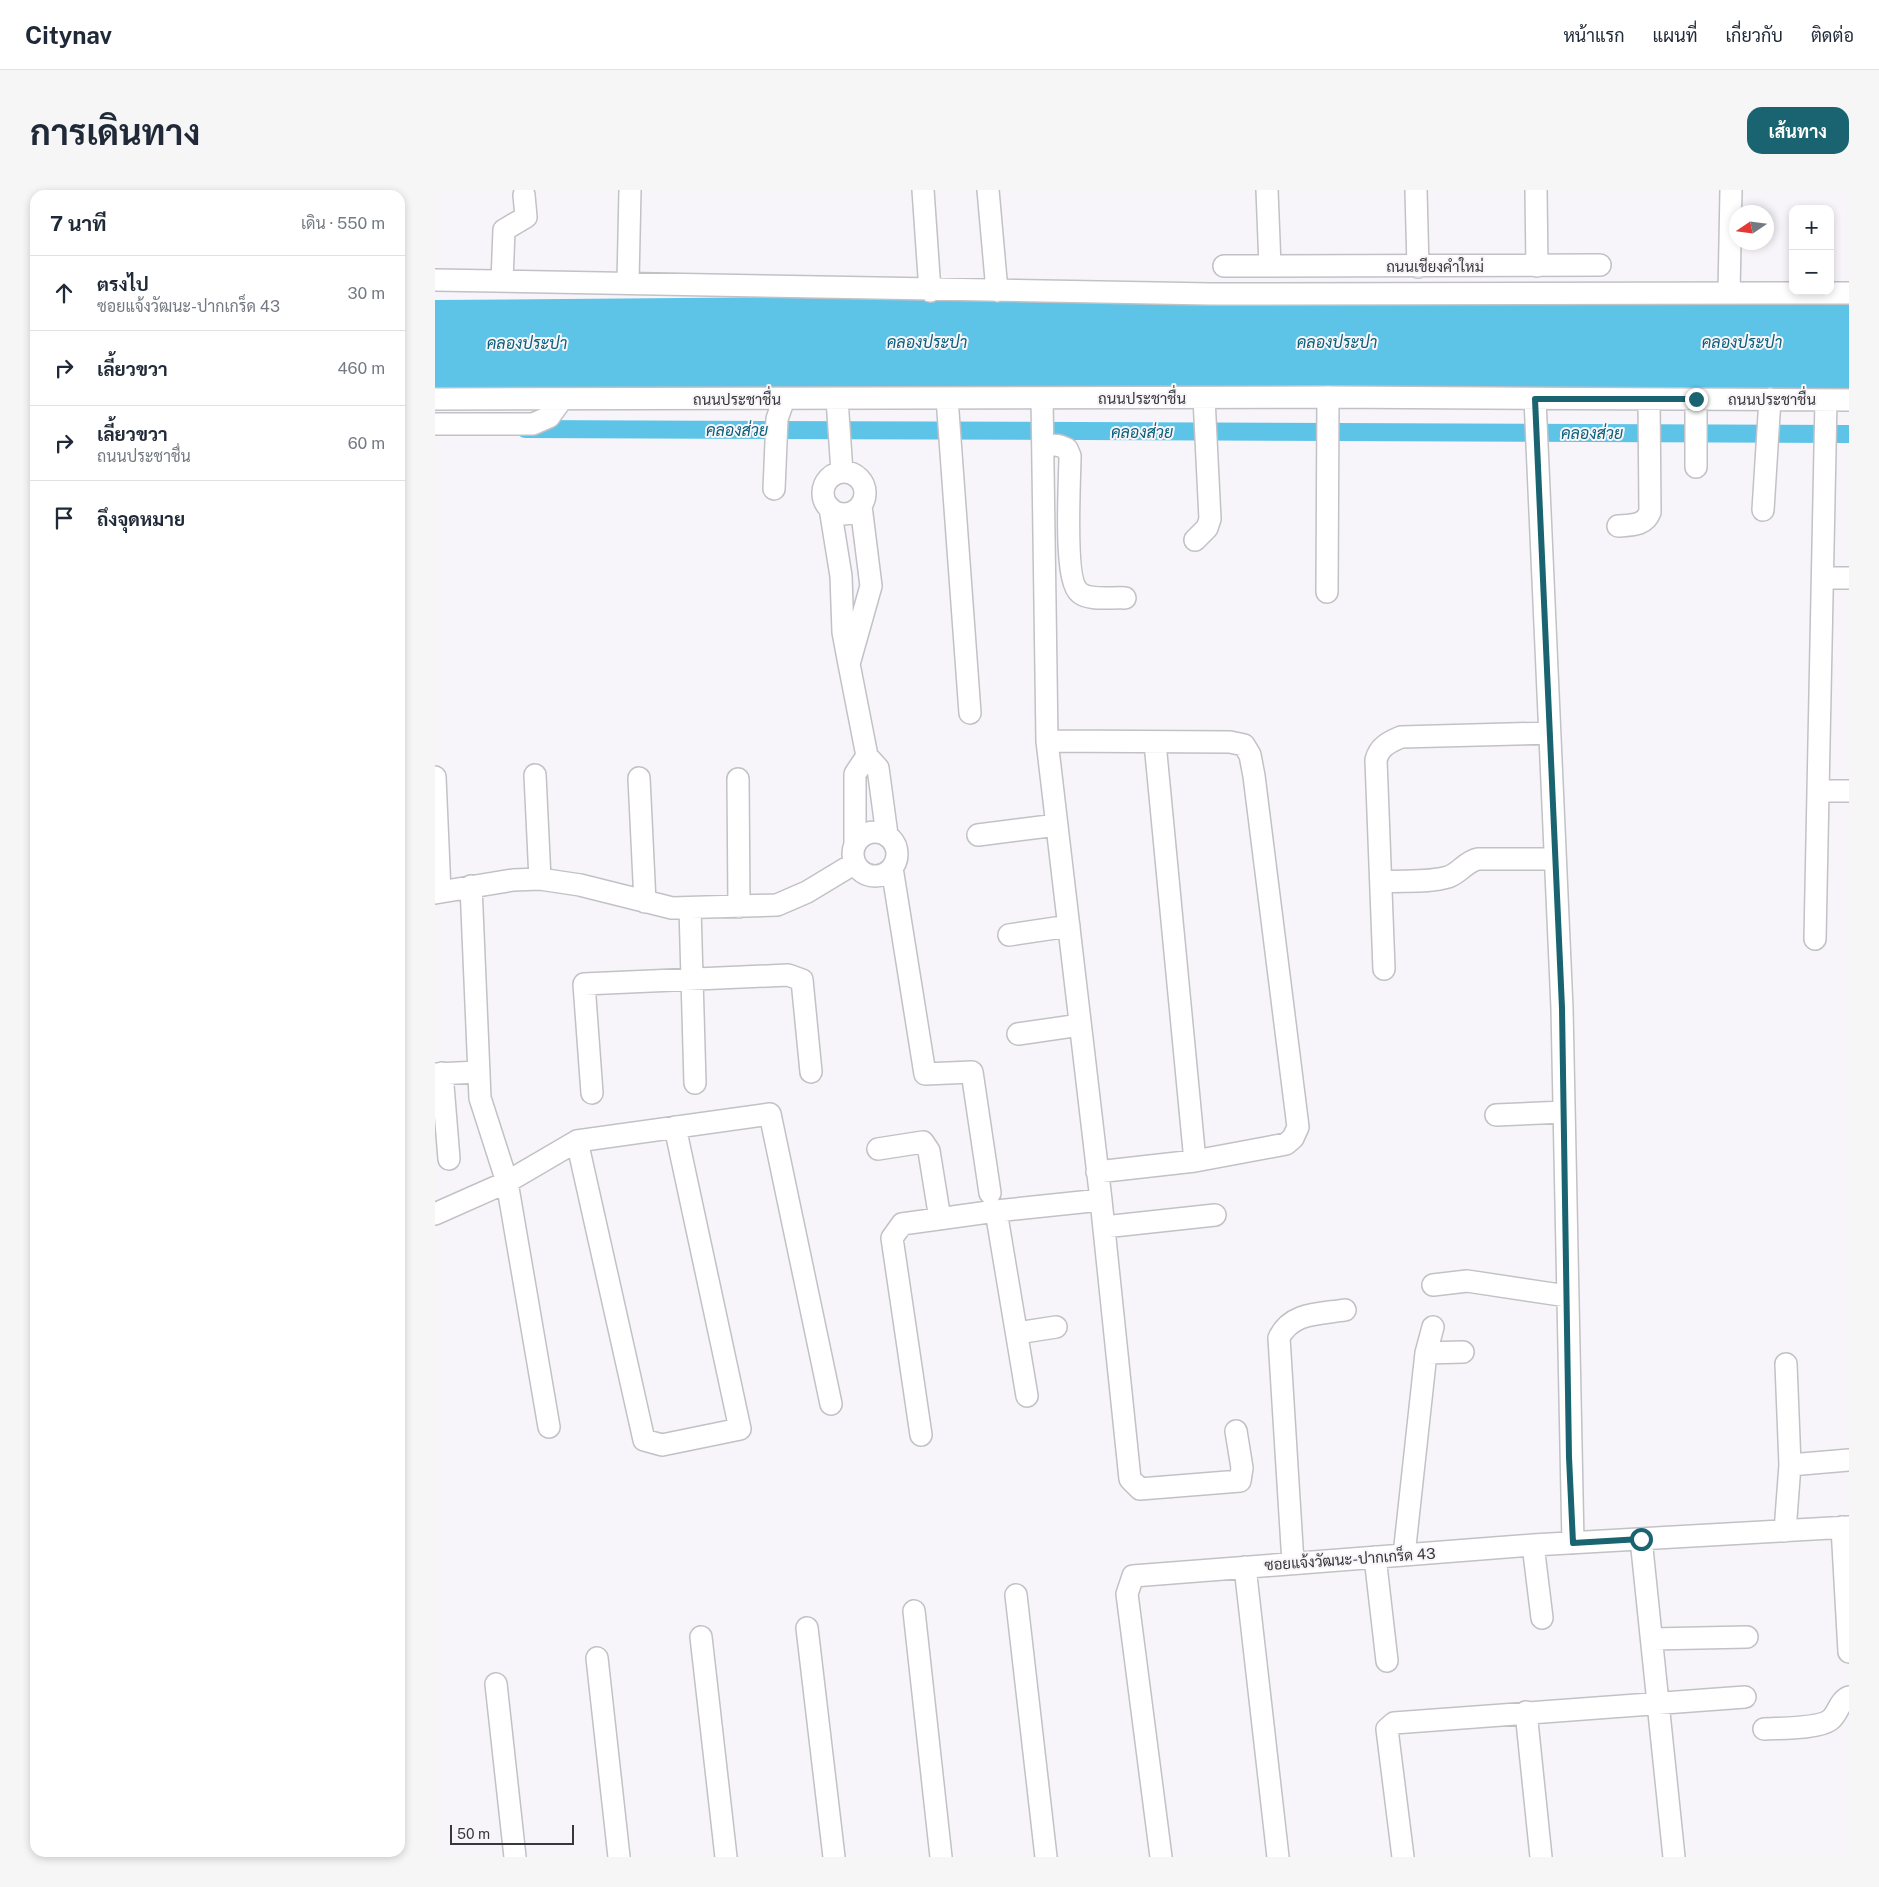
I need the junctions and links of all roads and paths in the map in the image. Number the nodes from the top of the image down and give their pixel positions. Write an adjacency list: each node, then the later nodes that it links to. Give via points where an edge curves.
1 (629, 190): 16 (street)
2 (923, 190): 17 (street)
3 (988, 190): 18 (street)
4 (1267, 190): 11 (street)
5 (1416, 190): 13 (street)
6 (1535, 190): 12 (street)
7 (1731, 190): 19 (street)
8 (524, 195): 15 (street, via 526,217 504,230)
9 (1600, 265): 12 (street, ถนนเชียงคำใหม่)
10 (1224, 266): 11 (street, ถนนเชียงคำใหม่)
11 (1270, 266): 13 (street, ถนนเชียงคำใหม่)
12 (1537, 266): 13 (street, ถนนเชียงคำใหม่)
13 (1418, 267)
14 (435, 280): 15 (street)
15 (502, 281): 16 (street)
16 (628, 282): 17 (street)
17 (930, 291): 18 (street)
18 (997, 291): 19 (street)
19 (1729, 293): 20 (street)
20 (1849, 293)
21 (562, 399): 22 (street, ถนนประชาชื่น); 24 (street, ถนนประชาชื่น); 35 (street, via 549,417 533,424)
22 (783, 399): 28 (street, ถนนประชาชื่น); 39 (street, via 777,419)
23 (1696, 399): 32 (street, ถนนประชาชื่น); 33 (street, ถนนประชาชื่น); 37 (street)
24 (435, 400)
25 (1849, 400): 34 (street, ถนนประชาชื่น)
26 (1204, 406): 27 (street, ถนนประชาชื่น); 30 (street, ถนนประชาชื่น); 44 (street, via 1210,519 1207,528)
27 (1327, 406): 31 (street, ถนนประชาชื่น); 47 (street)
28 (837, 407): 29 (street, ถนนประชาชื่น); 38 (street)
29 (948, 407): 30 (street, ถนนประชาชื่น); 50 (street)
30 (1042, 407): 36 (street)
31 (1536, 407): 32 (street, ถนนประชาชื่น); 51 (street)
32 (1649, 407): 43 (street, via 1650,512 1640,524)
33 (1770, 408): 34 (street, ถนนประชาชื่น); 42 (street)
34 (1826, 408): 45 (street)
35 (435, 424)
36 (1043, 448): 48 (street, via 1058,445 1067,449 1069,456 1070,561 1074,585 1080,593 1092,597); 52 (street)
37 (1696, 467)
38 (842, 472): 40 (street, via 851,472 862,481 865,494); 41 (street, via 832,476 824,488 823,495)
39 (774, 489)
40 (861, 506): 41 (street, via 843,514); 49 (street, via 871,586)
41 (830, 508): 49 (street, via 841,576 843,632)
42 (1763, 510)
43 (1618, 526)
44 (1195, 540)
45 (1823, 578): 46 (street); 59 (street)
46 (1849, 578)
47 (1327, 592)
48 (1125, 598)
49 (849, 664): 54 (street)
50 (969, 712)
51 (1549, 733): 65 (street); 68 (street, via 1401,737 1388,743 1378,752 1376,760)
52 (1047, 741): 53 (street); 61 (street)
53 (1155, 743): 92 (street); 92 (street, via 1230,742 1244,746 1250,755 1298,1127 1293,1138 1285,1144)
54 (867, 756): 62 (street, via 878,768); 64 (street, via 855,774)
55 (535, 775): 67 (street)
56 (435, 777): 70 (street)
57 (639, 778): 71 (street)
58 (738, 778): 72 (street)
59 (1818, 791): 60 (street); 76 (street)
60 (1849, 791)
61 (1057, 825): 63 (street); 74 (street)
62 (887, 835): 64 (street, via 872,832 860,838); 66 (street, via 896,846)
63 (978, 835)
64 (855, 854): 66 (street, via 864,873 879,875); 72 (street, via 807,892 777,904)
65 (1555, 859): 68 (street, via 1478,859 1467,863 1456,874 1440,879); 86 (street)
66 (892, 868): 96 (street, via 925,1074 972,1072)
67 (540, 879): 69 (street); 71 (street, via 580,885)
68 (1381, 882): 77 (street)
69 (471, 886): 70 (street); 81 (street)
70 (438, 893)
71 (645, 902): 73 (street)
72 (739, 907): 73 (street)
73 (690, 908): 78 (street)
74 (1069, 926): 75 (street); 79 (street)
75 (1009, 935)
76 (1815, 939)
77 (1384, 969)
78 (692, 979): 82 (street, via 788,975 802,980); 84 (street); 85 (street, via 584,984)
79 (1080, 1025): 80 (street); 93 (street)
80 (1018, 1034)
81 (479, 1072): 83 (street); 94 (street, via 480,1098)
82 (811, 1072)
83 (439, 1074): 91 (street)
84 (695, 1083)
85 (592, 1093)
86 (1564, 1112): 87 (street); 102 (street)
87 (1496, 1115)
88 (675, 1127): 89 (street); 89 (street, via 739,1429 662,1445 644,1440); 111 (street, via 770,1114)
89 (577, 1141): 94 (street)
90 (878, 1149): 99 (street, via 923,1142 929,1151)
91 (449, 1159)
92 (1195, 1161): 93 (street)
93 (1097, 1172): 95 (street)
94 (507, 1182): 97 (street); 112 (street)
95 (1101, 1200): 96 (street); 100 (street)
96 (993, 1202): 99 (street); 106 (street)
97 (435, 1214)
98 (1215, 1215): 100 (street)
99 (940, 1218): 114 (street, via 902,1224 892,1238)
100 (1104, 1227): 113 (street, via 1130,1479 1140,1489 1240,1481 1242,1468)
101 (1433, 1285): 102 (street, via 1467,1281)
102 (1567, 1296): 120 (street)
103 (1345, 1310): 124 (street, via 1303,1316 1285,1326 1279,1338)
104 (1056, 1327): 106 (street)
105 (1433, 1327): 108 (street)
106 (1017, 1334): 110 (street)
107 (1463, 1352): 108 (street)
108 (1426, 1354): 122 (street)
109 (1786, 1364): 116 (street)
110 (1027, 1396)
111 (831, 1404)
112 (549, 1427)
113 (1236, 1431)
114 (921, 1435)
115 (1849, 1460): 116 (street)
116 (1790, 1464): 118 (street)
117 (1845, 1527): 118 (street, ซอยแจ้งวัฒนะ-ปากเกร็ด 43); 133 (street)
118 (1785, 1531): 119 (street, ซอยแจ้งวัฒนะ-ปากเกร็ด 43)
119 (1641, 1539): 120 (street, ซอยแจ้งวัฒนะ-ปากเกร็ด 43); 132 (street)
120 (1573, 1543): 121 (street, ซอยแจ้งวัฒนะ-ปากเกร็ด 43)
121 (1533, 1545): 122 (street, ซอยแจ้งวัฒนะ-ปากเกร็ด 43); 128 (street)
122 (1404, 1554): 123 (street, ซอยแจ้งวัฒนะ-ปากเกร็ด 43)
123 (1375, 1557): 124 (street, ซอยแจ้งวัฒนะ-ปากเกร็ด 43); 135 (street)
124 (1293, 1563): 125 (street, ซอยแจ้งวัฒนะ-ปากเกร็ด 43)
125 (1245, 1567): 148 (street, ซอยแจ้งวัฒนะ-ปากเกร็ด 43, via 1133,1576 1127,1594); 149 (street)
126 (1017, 1595): 147 (street)
127 (914, 1611): 146 (street)
128 (1542, 1618)
129 (807, 1628): 145 (street)
130 (701, 1637): 144 (street)
131 (1747, 1637): 132 (street)
132 (1652, 1639): 139 (street)
133 (1849, 1652)
134 (597, 1658): 143 (street)
135 (1387, 1661)
136 (496, 1684): 142 (street)
137 (1745, 1697): 139 (street)
138 (1849, 1697): 141 (street, via 1823,1724)
139 (1658, 1704): 140 (street); 152 (street)
140 (1526, 1712): 150 (street, via 1395,1723 1387,1730); 151 (street)
141 (1764, 1729)
142 (515, 1857)
143 (619, 1857)
144 (726, 1857)
145 (834, 1857)
146 (941, 1857)
147 (1046, 1857)
148 (1161, 1857)
149 (1278, 1857)
150 (1403, 1857)
151 (1541, 1857)
152 (1674, 1857)

